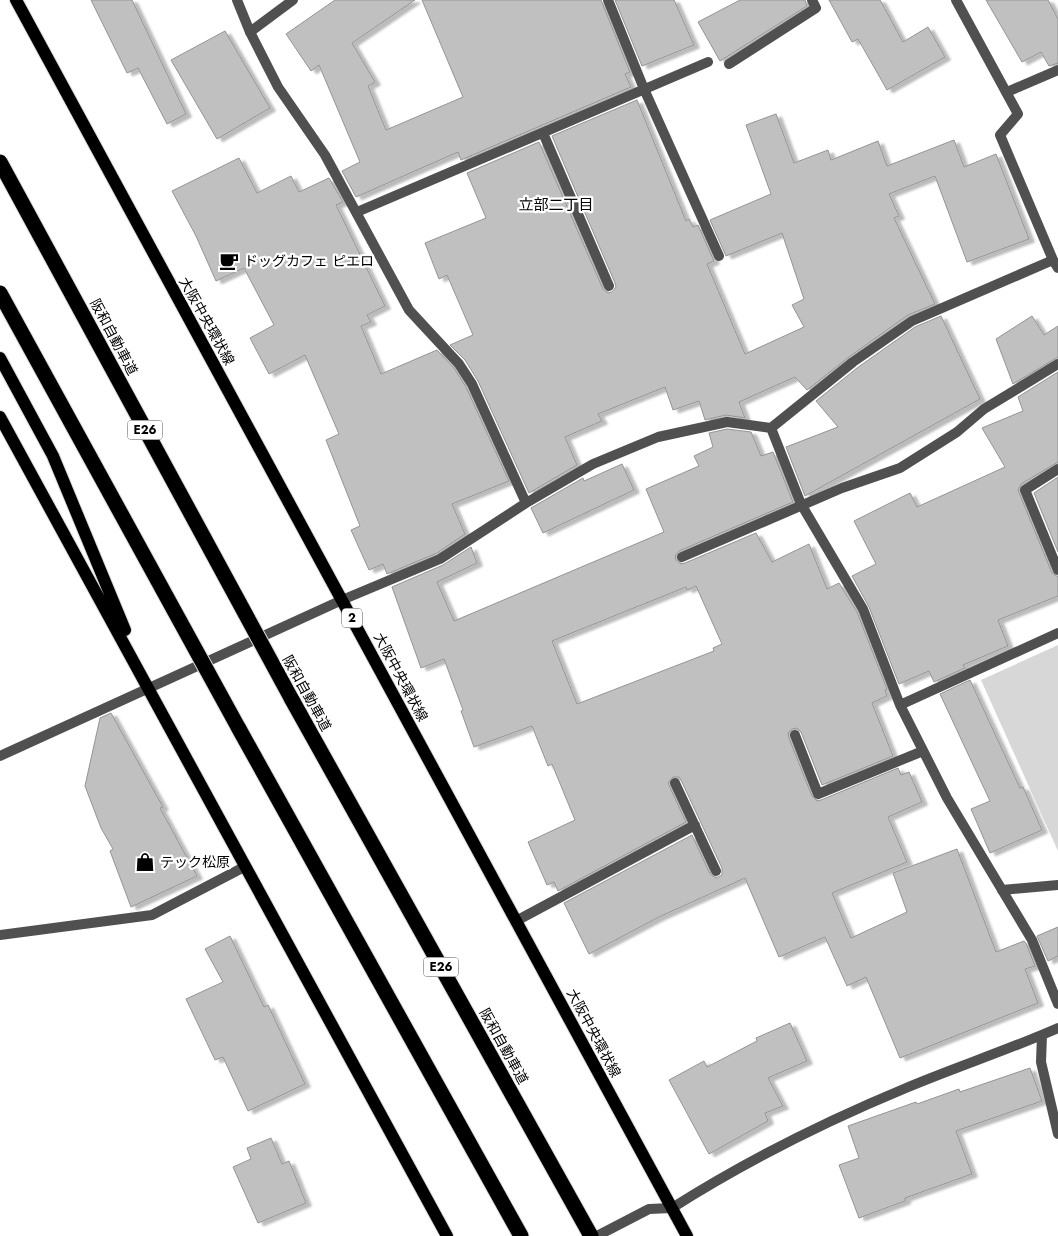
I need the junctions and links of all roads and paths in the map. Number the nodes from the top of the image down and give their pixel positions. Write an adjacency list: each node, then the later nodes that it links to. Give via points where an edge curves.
1 (16, 0): 29 (main road, 大阪中央環状線 / 2)
2 (237, 0): 7 (street)
3 (294, 0): 7 (street)
4 (608, 0): 11 (street)
5 (812, 0): 9 (street, via 816,8)
6 (956, 0): 12 (street)
7 (250, 32): 15 (street, via 278,86 325,155)
8 (708, 62): 11 (street)
9 (729, 64)
10 (1058, 70): 12 (street)
11 (644, 89): 13 (street); 16 (street)
12 (1007, 92): 17 (street, via 1018,114 1000,135)
13 (543, 133): 15 (street); 18 (street)
14 (0, 162): 51 (highway, 阪和自動車道 / E26, bridge, via 291,698)
15 (357, 212): 25 (street, via 410,310 459,364 472,384)
16 (720, 256)
17 (1055, 264): 23 (street, via 912,321 853,362)
18 (609, 286)
19 (0, 293): 50 (highway, bridge)
20 (0, 358): 31 (main road, via 53,456)
21 (1058, 364): 26 (street, via 984,409 957,432 900,468)
22 (0, 417): 31 (main road)
23 (771, 428): 25 (street, via 727,422 658,437 593,464); 26 (street)
24 (1058, 469): 28 (street, via 1024,490)
25 (526, 503): 29 (street, via 440,559)
26 (801, 504): 27 (street); 32 (street, via 863,609)
27 (682, 556)
28 (1058, 570)
29 (342, 600): 31 (street); 42 (main road, 大阪中央環状線 / 2)
30 (1058, 633): 32 (street)
31 (149, 687): 35 (street); 38 (main road)
32 (900, 705): 34 (street)
33 (795, 735): 34 (street, via 818,794)
34 (923, 751): 41 (street)
35 (0, 756)
36 (675, 783): 37 (street)
37 (695, 825): 39 (street); 42 (street)
38 (246, 866): 43 (street, via 152,915); 49 (main road)
39 (716, 871)
40 (1058, 886): 41 (street)
41 (1002, 890): 44 (street, via 1032,940)
42 (516, 921): 48 (main road, 大阪中央環状線 / 2)
43 (0, 935)
44 (1058, 1004)
45 (1058, 1028): 46 (street)
46 (1042, 1035): 47 (street, via 1041,1062); 48 (street, via 906,1088 806,1132)
47 (1058, 1134)
48 (672, 1208): 52 (street, via 649,1209); 53 (main road, 大阪中央環状線 / 2)
49 (447, 1236)
50 (521, 1236)
51 (591, 1236)
52 (597, 1236)
53 (687, 1236)

